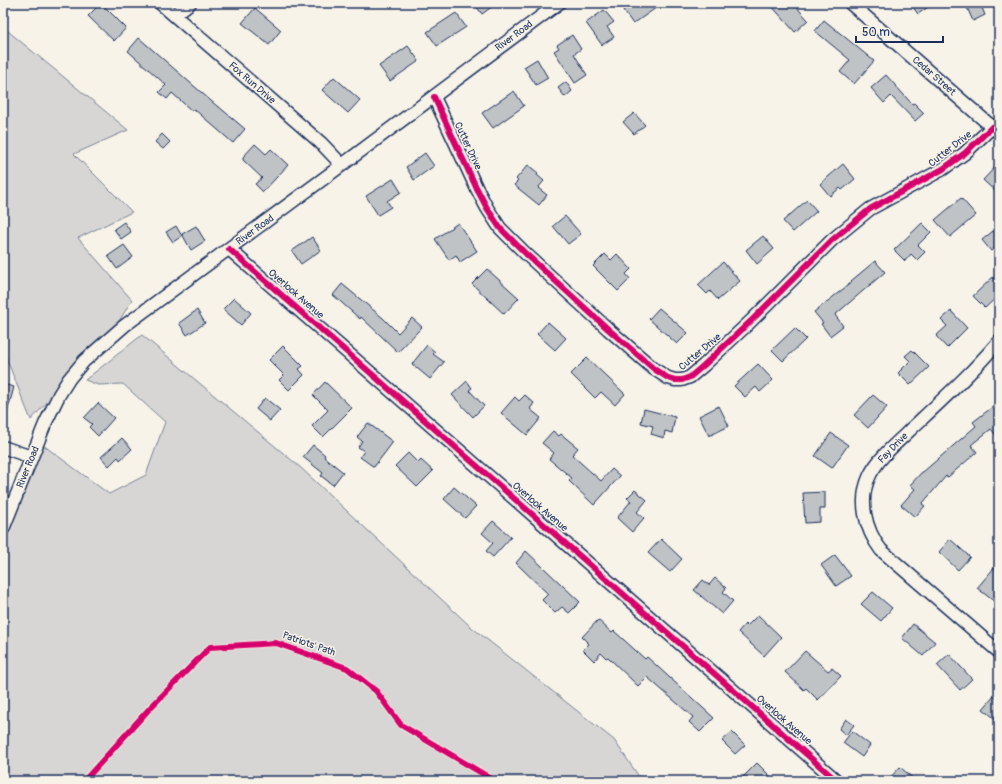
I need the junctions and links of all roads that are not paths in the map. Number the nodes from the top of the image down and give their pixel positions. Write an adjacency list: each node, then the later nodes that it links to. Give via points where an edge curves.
1 (160, 3): 5 (street, Fox Run Drive)
2 (190, 3): 5 (street)
3 (559, 3): 6 (street, River Road)
4 (850, 3): 7 (street, Cedar Street)
5 (174, 15): 8 (street, Fox Run Drive, via 321,143)
6 (434, 97): 7 (street, Cutter Drive, via 483,201 500,228 654,369 675,380 690,377 704,365 832,240 865,213 943,169); 8 (street, River Road)
7 (995, 130)
8 (342, 165): 9 (street, River Road)
9 (229, 249): 12 (street, River Road, via 124,326 84,361 59,395); 15 (street, Overlook Avenue)
10 (999, 342): 14 (street, Fay Drive, via 880,459 870,476 864,506 866,522 881,550)
11 (3, 447): 12 (street)
12 (31, 457): 13 (street, River Road)
13 (3, 530)
14 (999, 652)
15 (837, 781)

